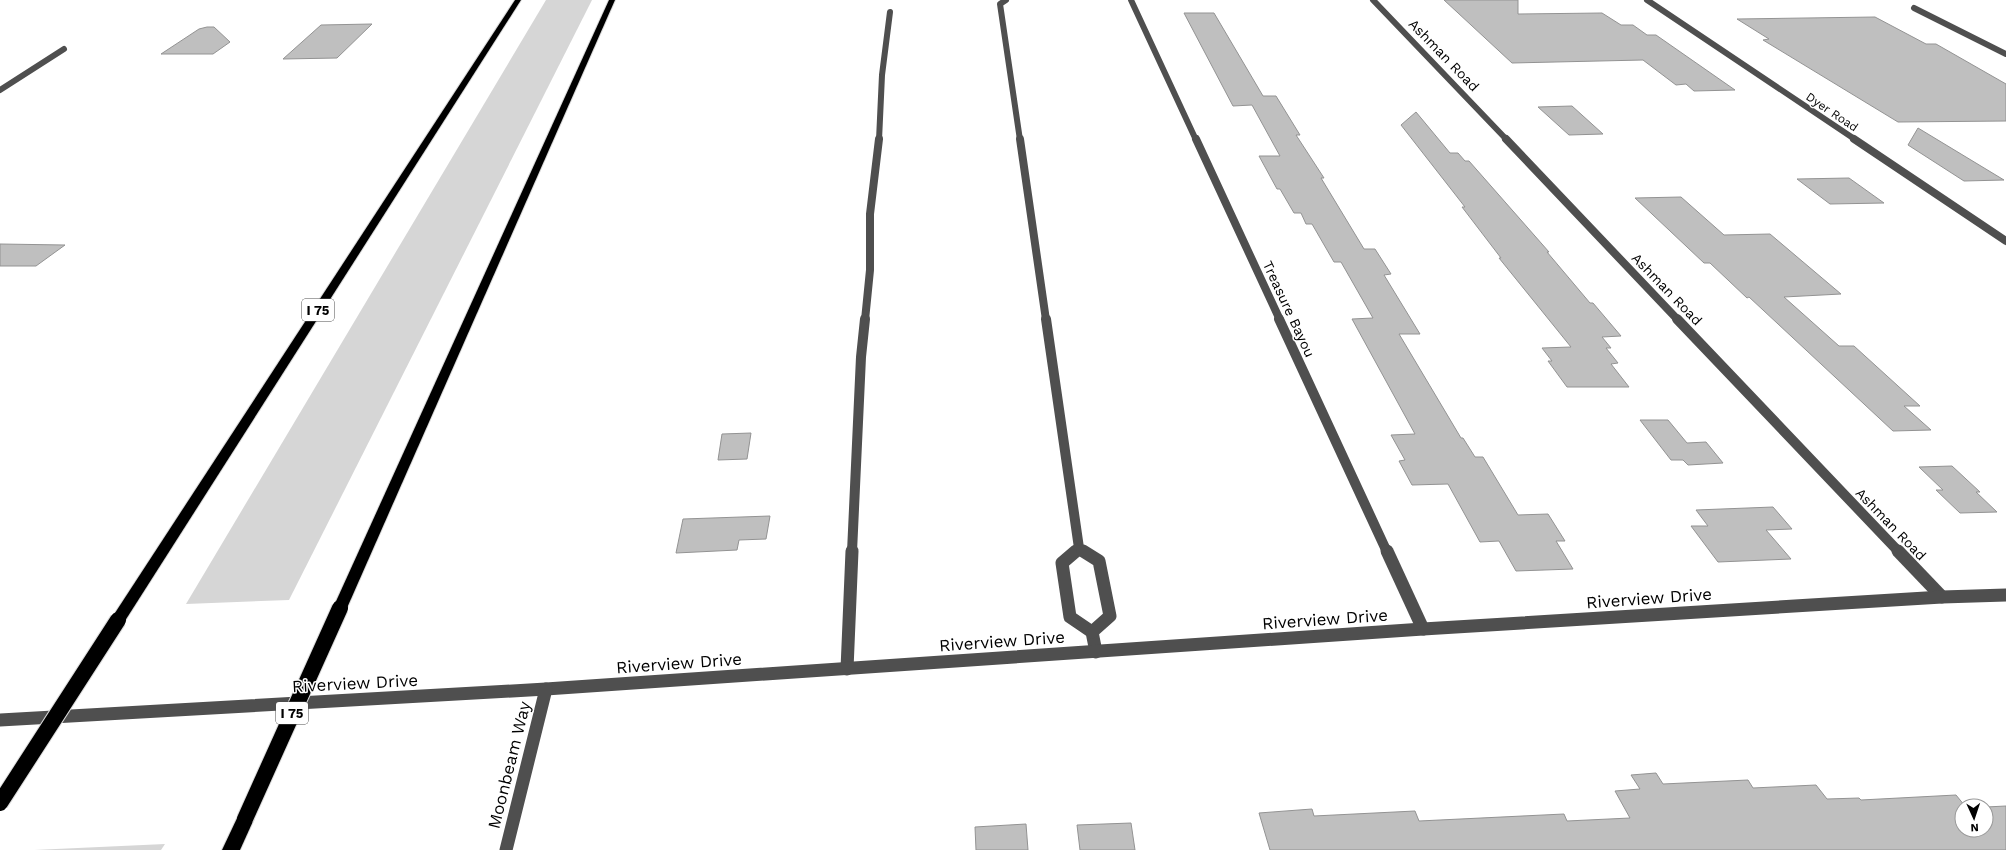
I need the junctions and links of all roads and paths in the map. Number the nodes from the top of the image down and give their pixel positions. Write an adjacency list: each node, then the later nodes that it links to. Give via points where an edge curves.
1 (518, 0): 22 (highway, I 75, bridge)
2 (612, 0): 23 (highway, I 75, bridge)
3 (1006, 0): 13 (street, via 1000,4)
4 (1131, 0): 16 (street, Treasure Bayou)
5 (1373, 0): 15 (street, Ashman Road)
6 (1647, 0): 12 (street, Dyer Road)
7 (1914, 8): 10 (street)
8 (890, 12): 19 (street, via 870,214 870,270 861,356)
9 (64, 49): 11 (street)
10 (2006, 54)
11 (0, 90)
12 (2006, 241)
13 (1080, 548): 17 (street, via 1099,561 1110,616); 17 (street, via 1062,563 1068,609 1070,617)
14 (2006, 595): 15 (street, Riverview Drive)
15 (1942, 597): 16 (street, Riverview Drive)
16 (1423, 629): 18 (street, Riverview Drive)
17 (1092, 632): 18 (street)
18 (1096, 652): 19 (street, Riverview Drive)
19 (847, 669): 20 (street, Riverview Drive)
20 (546, 690): 21 (street, Riverview Drive); 24 (street, Moonbeam Way)
21 (0, 720)
22 (0, 803)
23 (231, 850)
24 (506, 850)

